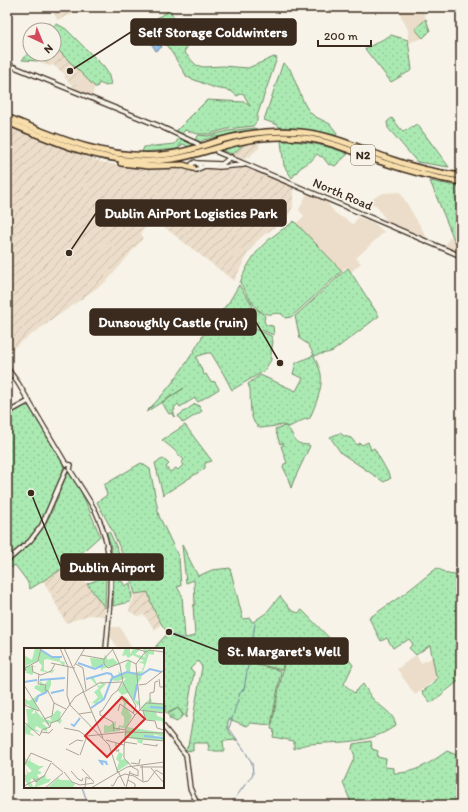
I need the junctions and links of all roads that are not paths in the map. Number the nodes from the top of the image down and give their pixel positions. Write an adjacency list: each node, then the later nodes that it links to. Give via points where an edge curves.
1 (7, 64): 5 (main road)
2 (7, 118): 15 (highway, N2, via 76,144 102,151 134,155 172,153 252,134 276,131 303,132 339,140 394,161)
3 (7, 122): 4 (highway, N2)
4 (30, 132): 13 (highway, via 75,151 114,162 183,165); 16 (highway, N2, via 91,154 143,161 184,157 234,143 272,137 304,138 334,144 408,171)
5 (198, 144)
6 (217, 152): 7 (main road, North Road)
7 (224, 154): 8 (main road, North Road); 10 (main road, via 224,161)
8 (231, 158): 10 (main road); 11 (main road, North Road); 12 (main road)
9 (198, 163): 10 (main road); 13 (main road, via 193,163); 14 (main road)
10 (220, 164)
11 (248, 164): 12 (main road); 17 (main road, North Road)
12 (225, 166): 14 (main road)
13 (193, 168): 14 (main road)
14 (199, 168)
15 (461, 176)
16 (461, 182)
17 (461, 256)
18 (7, 368): 19 (main road)
19 (29, 401): 20 (main road); 21 (main road)
20 (7, 413)
21 (66, 464): 22 (main road, via 64,466); 22 (main road, via 71,465 72,468)
22 (68, 470): 23 (main road, via 42,525 30,541); 24 (main road, via 96,513 108,553 111,585)
23 (7, 561)
24 (106, 648)
25 (164, 727): 26 (main road, via 186,755 190,788)
26 (198, 805)

